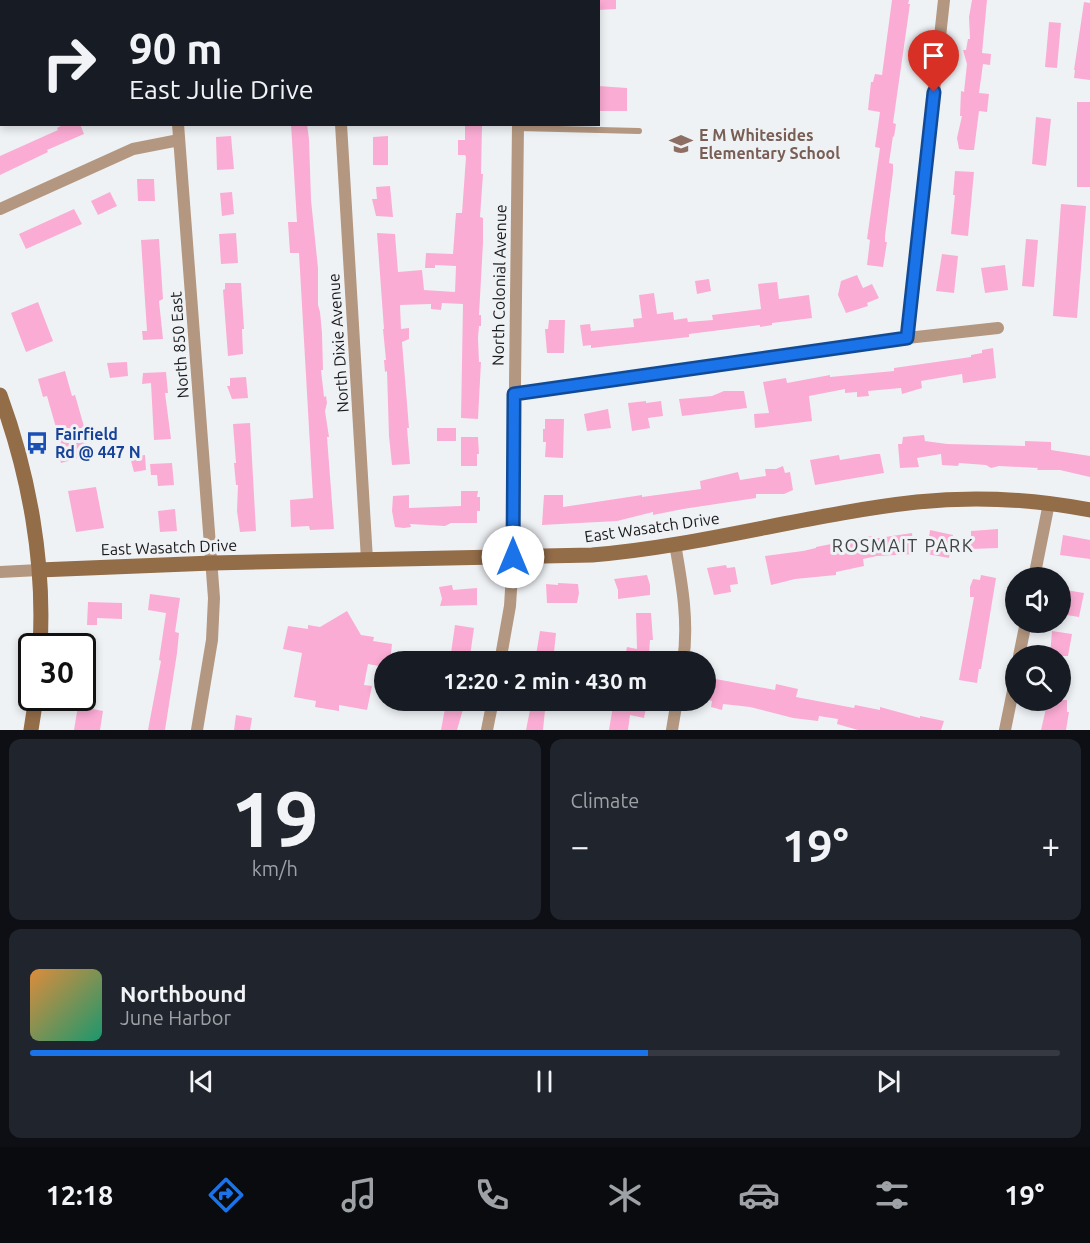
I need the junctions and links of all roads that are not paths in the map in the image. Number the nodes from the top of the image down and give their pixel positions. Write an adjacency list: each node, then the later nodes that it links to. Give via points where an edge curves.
1 (944, 0): 9 (street)
2 (178, 126): 6 (street, North 850 East)
3 (341, 126): 16 (street, North Dixie Avenue)
4 (518, 126): 5 (lane); 11 (street, North Colonial Avenue)
5 (639, 131)
6 (179, 140): 7 (street, via 133,149); 17 (street, North 850 East)
7 (0, 208)
8 (998, 328): 9 (street)
9 (907, 338): 11 (street)
10 (0, 394): 19 (street, via 24,477)
11 (514, 394): 15 (street, North Colonial Avenue)
12 (1049, 503): 13 (street, East Wasatch Drive); 14 (street, East Wasatch Drive, via 917,502); 18 (street)
13 (1090, 510)
14 (675, 544): 15 (street, East Wasatch Drive, via 602,554); 23 (street, via 685,599)
15 (513, 557): 16 (street, East Wasatch Drive); 22 (street, North Colonial Avenue)
16 (367, 560): 17 (street, East Wasatch Drive)
17 (212, 563): 19 (street, East Wasatch Drive); 29 (street, North 850 East, via 212,640)
18 (1037, 567)
19 (39, 570): 20 (street, East Wasatch Drive); 21 (street)
20 (0, 572)
21 (40, 633)
22 (502, 651)
23 (685, 651)
24 (34, 711): 28 (street)
25 (491, 711): 30 (street)
26 (675, 711): 31 (street)
27 (1009, 711): 32 (street)
28 (31, 730)
29 (197, 730)
30 (487, 730)
31 (672, 730)
32 (1005, 730)

